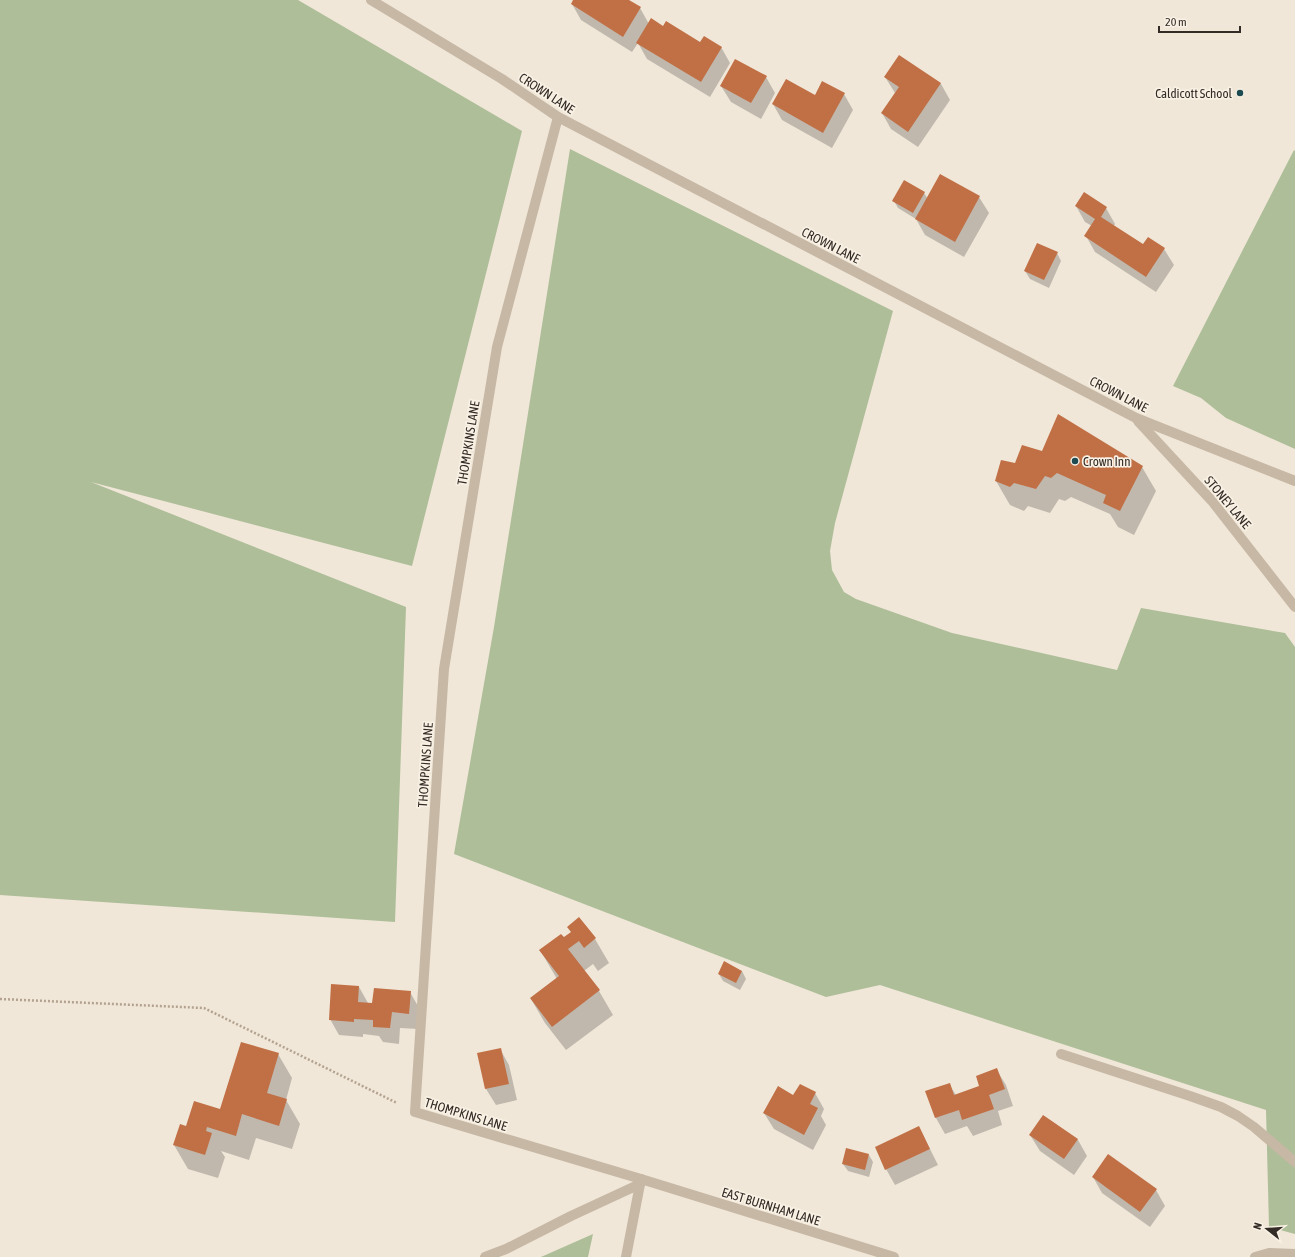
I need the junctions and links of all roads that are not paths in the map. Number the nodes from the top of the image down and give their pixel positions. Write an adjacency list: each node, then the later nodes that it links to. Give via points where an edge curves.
1 (371, 0): 2 (street, CROWN LANE, via 502,79)
2 (558, 117): 3 (street, CROWN LANE); 8 (street, THOMPKINS LANE, via 497,347 444,669 415,1112)
3 (1136, 418): 4 (street, CROWN LANE); 5 (street, STONEY LANE, via 1212,501)
4 (1295, 481)
5 (1295, 607)
6 (1061, 1054): 7 (street, via 1221,1107 1254,1127)
7 (1295, 1162)
8 (640, 1182): 10 (street); 11 (street); 12 (street, EAST BURNHAM LANE)
9 (1295, 1254): 13 (street, via 1269,1253)
10 (485, 1257)
11 (626, 1257)
12 (894, 1257)
13 (1255, 1257)

